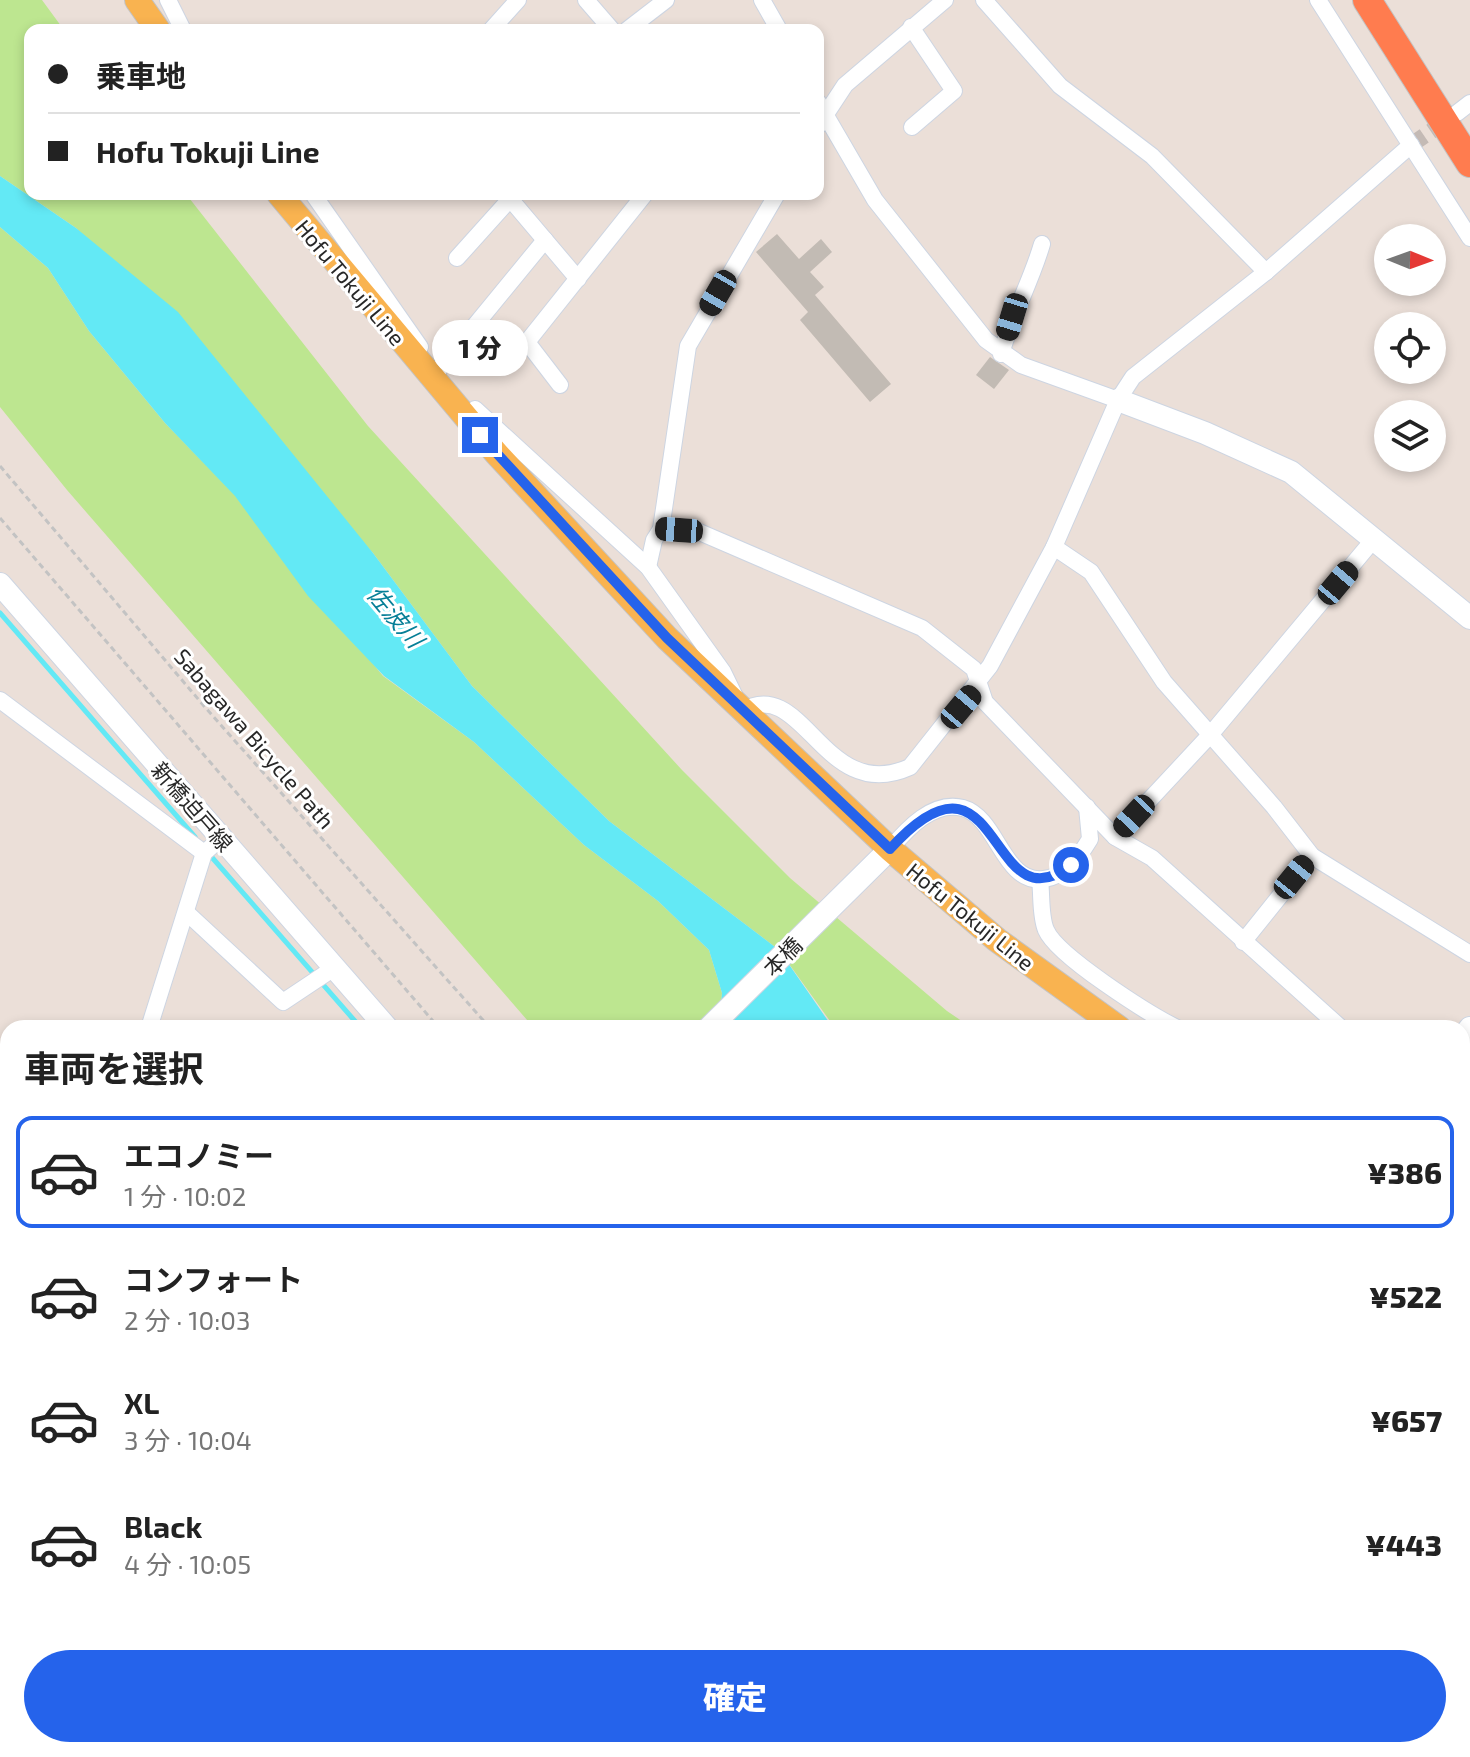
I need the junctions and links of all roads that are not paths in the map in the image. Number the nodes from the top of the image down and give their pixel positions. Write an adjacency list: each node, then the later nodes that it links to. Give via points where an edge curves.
1 (137, 0): 11 (main road)
2 (168, 0): 12 (street)
3 (518, 0): 13 (street)
4 (586, 0): 14 (street)
5 (666, 0): 15 (street)
6 (762, 0): 16 (street)
7 (945, 0): 17 (street)
8 (984, 0): 33 (street, via 1060,86 1152,156)
9 (1318, 0): 21 (street)
10 (1367, 0): 22 (highway)
11 (154, 24)
12 (180, 24)
13 (496, 24)
14 (607, 24)
15 (635, 24)
16 (776, 24)
17 (911, 27): 18 (street); 20 (street, via 954,91)
18 (824, 109)
19 (824, 120): 35 (street, via 900,235)
20 (912, 127)
21 (1411, 145): 29 (street); 33 (street)
22 (1470, 163)
23 (284, 200): 36 (main road, Hofu Tokuji Line)
24 (317, 200): 36 (street)
25 (505, 200): 32 (street)
26 (511, 200): 30 (street)
27 (635, 200): 34 (street)
28 (773, 200): 39 (street, via 688,346)
29 (1470, 238)
30 (545, 240): 34 (street); 36 (street)
31 (1042, 244): 35 (street)
32 (457, 258)
33 (1266, 272): 38 (street, via 1133,377)
34 (578, 279): 37 (street, via 527,342)
35 (1001, 354): 38 (street)
36 (436, 374): 42 (street); 47 (main road, Hofu Tokuji Line, via 607,574)
37 (560, 385)
38 (1118, 400): 40 (street, via 1291,472); 41 (street)
39 (661, 529): 42 (street); 45 (street, via 697,531 922,628 974,669)
40 (1374, 539): 44 (street); 48 (street)
41 (1054, 547): 45 (street); 48 (street, via 1091,572 1164,682)
42 (648, 567): 47 (street, via 723,672)
43 (0, 584): 51 (street, 新橋迫戸線)
44 (1470, 618)
45 (978, 687): 47 (street, via 910,767 881,777 850,768 780,707 756,703); 49 (street, via 985,702)
46 (0, 700): 51 (street)
47 (742, 711): 52 (main road, Hofu Tokuji Line)
48 (1210, 735): 50 (street); 53 (street)
49 (1086, 806): 50 (street); 54 (street, via 1090,839 1083,851 1056,876)
50 (1115, 837): 56 (street, via 1152,858)
51 (213, 846): 55 (street); 58 (street, 新橋迫戸線)
52 (890, 849): 54 (street, via 927,815 963,808 976,816 1023,876); 61 (street, 本橋); 62 (main road, Hofu Tokuji Line, via 997,940)
53 (1312, 856): 56 (street); 57 (street)
54 (1040, 880): 63 (street, via 1044,927 1052,941)
55 (186, 912): 58 (street, via 283,1002); 59 (street)
56 (1243, 942): 64 (street)
57 (1470, 954)
58 (334, 968): 60 (street, 新橋迫戸線)
59 (152, 1020)
60 (380, 1020)
61 (717, 1020)
62 (1108, 1020)
63 (1165, 1020)
64 (1332, 1020)

